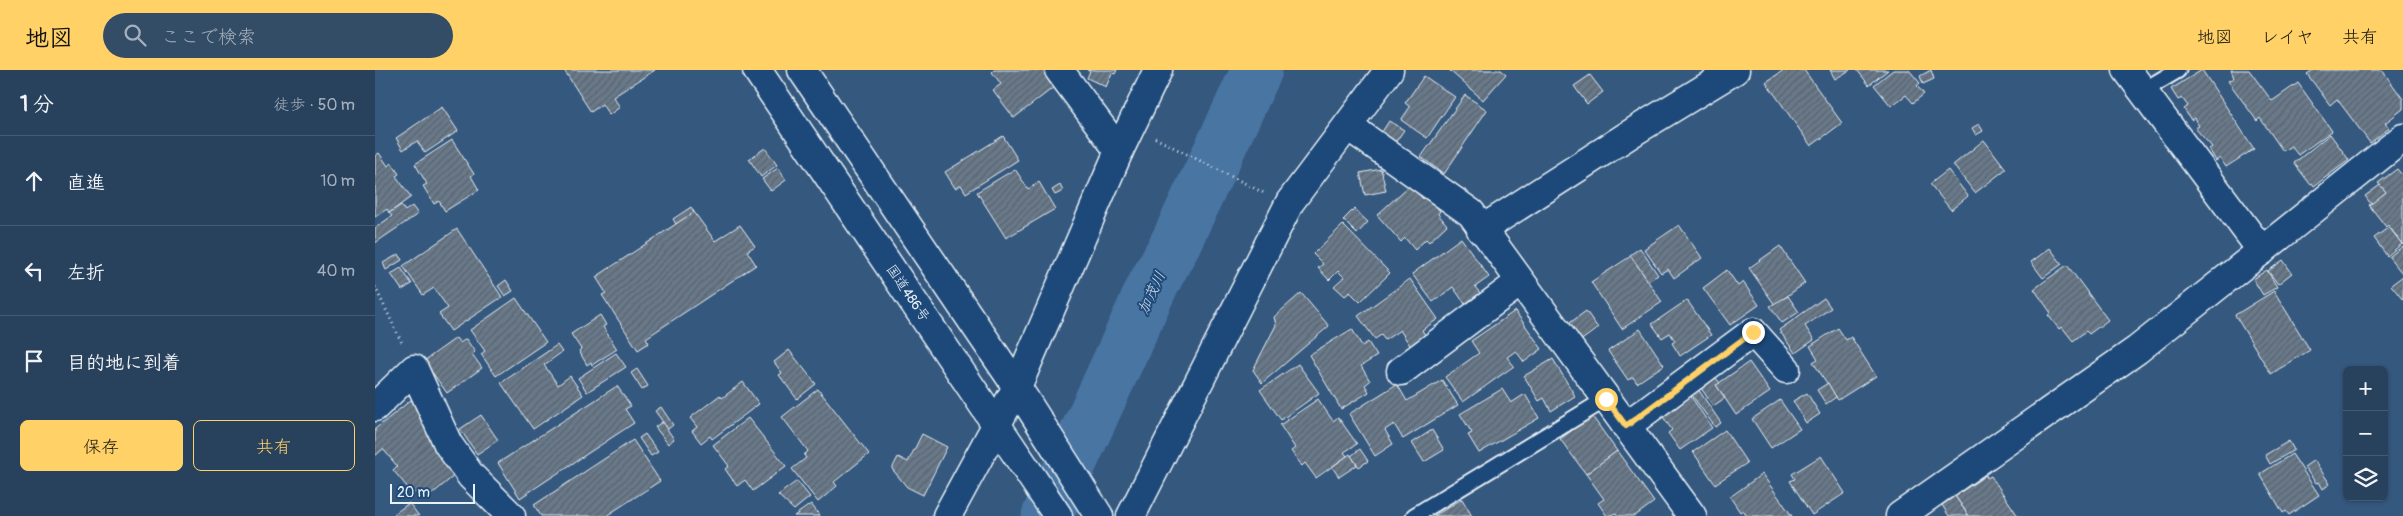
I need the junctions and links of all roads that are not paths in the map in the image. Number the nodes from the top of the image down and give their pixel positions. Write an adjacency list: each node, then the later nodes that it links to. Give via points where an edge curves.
1 (757, 70): 20 (main road, 国道486号)
2 (802, 70): 17 (main road)
3 (1059, 70): 11 (main road)
4 (1158, 70): 11 (main road)
5 (1389, 70): 9 (main road)
6 (1735, 70): 12 (main road)
7 (2178, 70): 8 (lane)
8 (2134, 81): 13 (main road)
9 (1348, 126): 12 (main road, via 1471,213); 26 (main road, via 1290,202)
10 (2403, 138): 13 (main road)
11 (1119, 151): 17 (main road)
12 (1481, 230): 14 (main road)
13 (2262, 251): 29 (main road, via 2137,350)
14 (1520, 282): 16 (main road); 18 (main road)
15 (1787, 369): 21 (main road, via 1753,332)
16 (1401, 370)
17 (1017, 387): 20 (main road); 25 (main road)
18 (1606, 399): 21 (main road); 27 (lane)
19 (375, 407): 22 (main road, via 414,369 448,444 471,476)
20 (997, 424): 23 (main road); 24 (main road, 国道486号)
21 (1626, 426): 28 (main road)
22 (511, 516)
23 (947, 516)
24 (1058, 516)
25 (1099, 516)
26 (1131, 516)
27 (1414, 516)
28 (1692, 516)
29 (1900, 516)

